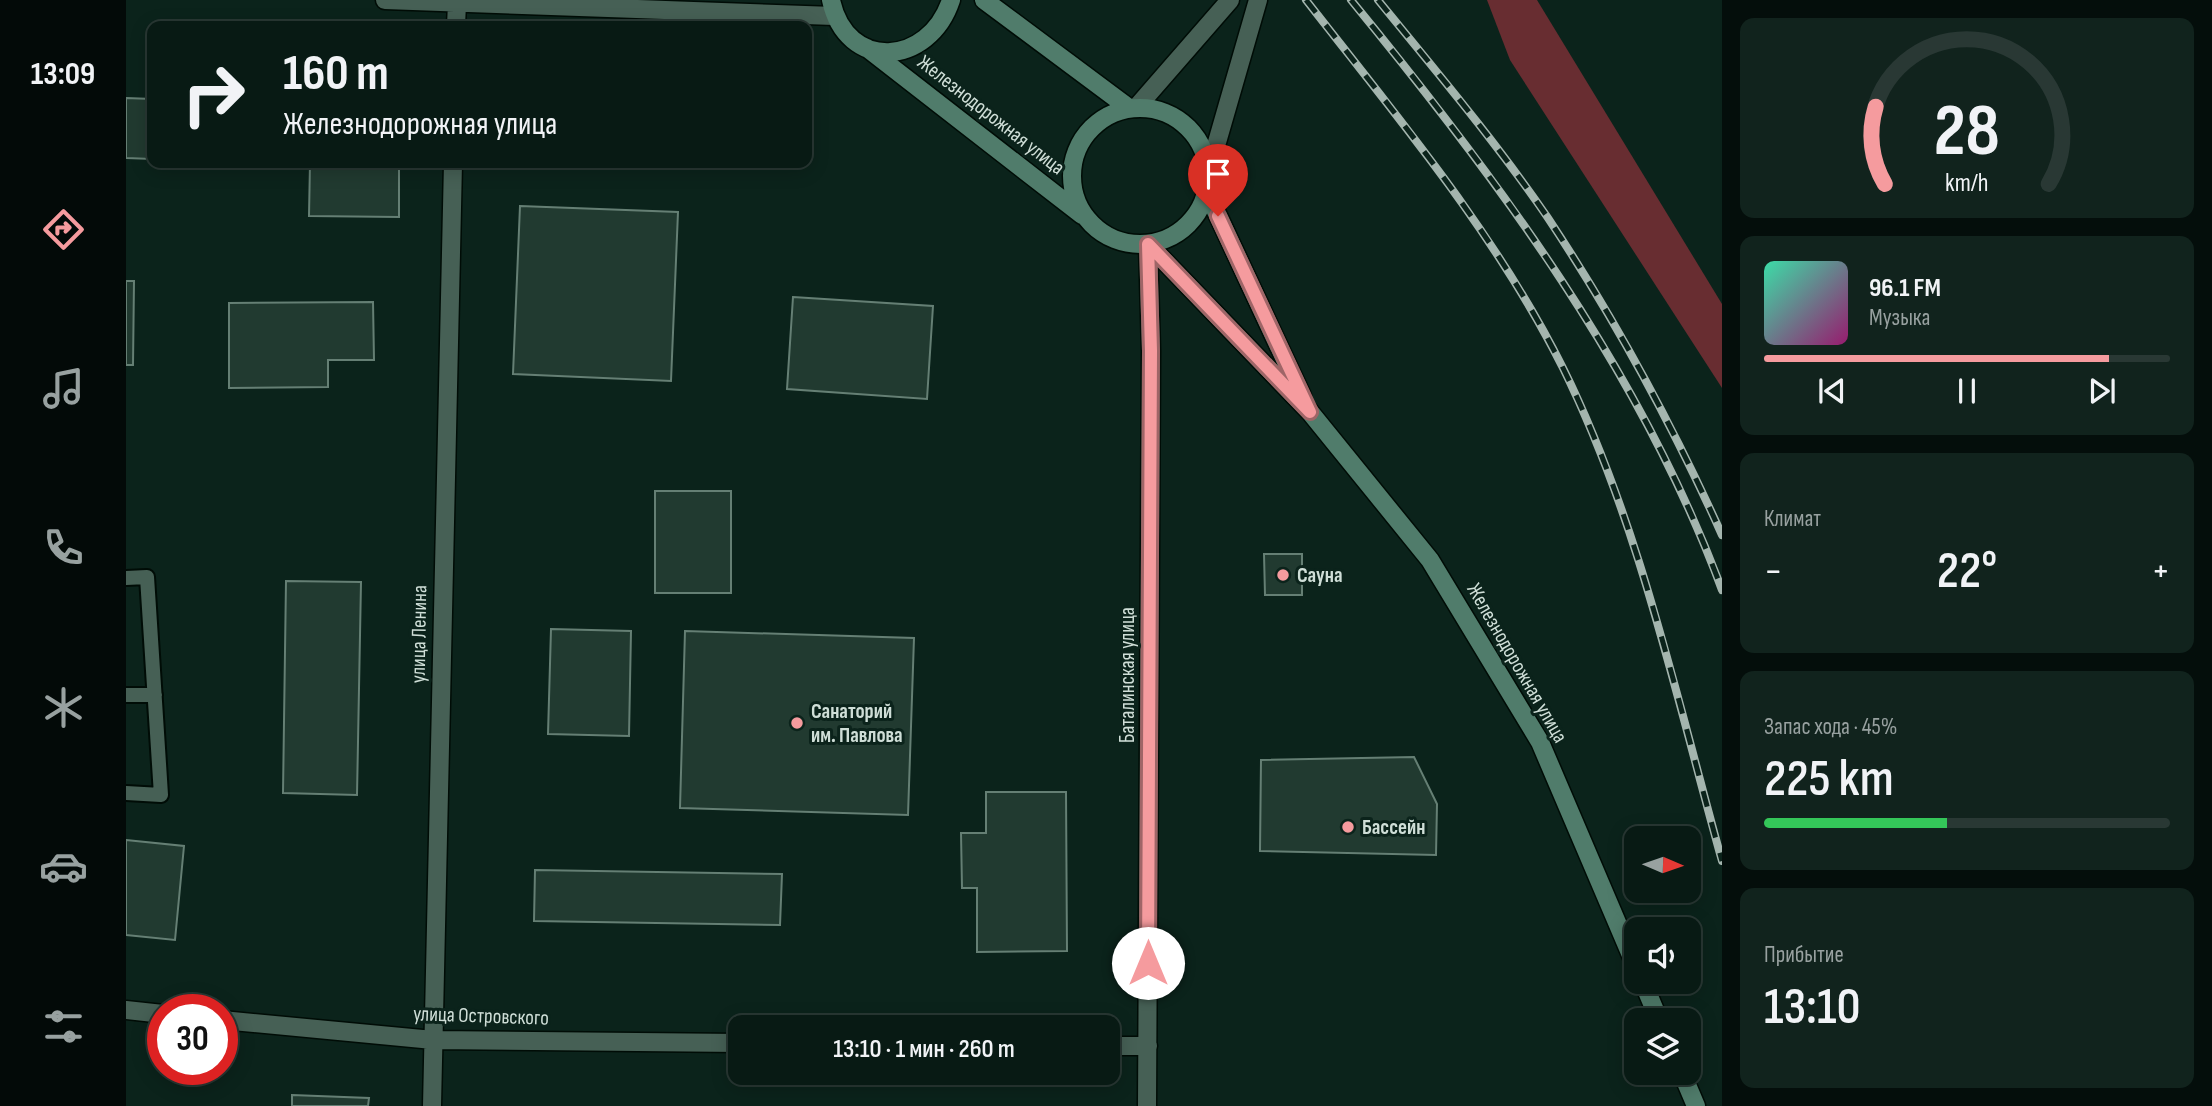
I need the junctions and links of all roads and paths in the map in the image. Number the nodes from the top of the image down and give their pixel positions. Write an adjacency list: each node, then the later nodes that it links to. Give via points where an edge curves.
1 (385, 0): 6 (street)
2 (951, 0): 9 (main road, Железнодорожная улица, via 940,26 920,45 894,52)
3 (984, 0): 10 (main road)
4 (1230, 0): 10 (street)
5 (1258, 0): 12 (street)
6 (457, 3): 7 (street); 8 (street)
7 (832, 5): 9 (main road, Железнодорожная улица, via 842,29)
8 (456, 21)
9 (867, 48): 14 (main road, Железнодорожная улица)
10 (1133, 108): 12 (main road, via 1173,115 1191,129); 14 (main road, via 1110,114 1081,142 1073,161 1072,181)
11 (453, 168): 25 (street, улица Ленина)
12 (1209, 170): 13 (main road)
13 (1207, 192): 15 (main road, via 1186,228); 16 (main road, Железнодорожная улица)
14 (1086, 219): 15 (main road, via 1125,243)
15 (1148, 244): 16 (main road, Железнодорожная улица); 28 (street, Баталинская улица)
16 (1310, 412): 21 (main road, Железнодорожная улица, via 1430,560 1540,742)
17 (126, 578): 19 (lane, via 147,577)
18 (126, 695): 19 (lane)
19 (155, 695): 20 (lane, via 160,794)
20 (126, 793)
21 (1624, 939)
22 (126, 1010): 23 (street)
23 (147, 1012)
24 (238, 1022): 25 (street, улица Островского)
25 (433, 1040): 26 (street, улица Островского); 30 (street, улица Ленина)
26 (728, 1043)
27 (1120, 1046): 28 (street)
28 (1148, 1046): 31 (street, Баталинская улица)
29 (1687, 1085): 32 (main road)
30 (432, 1106)
31 (1147, 1106)
32 (1696, 1106)

